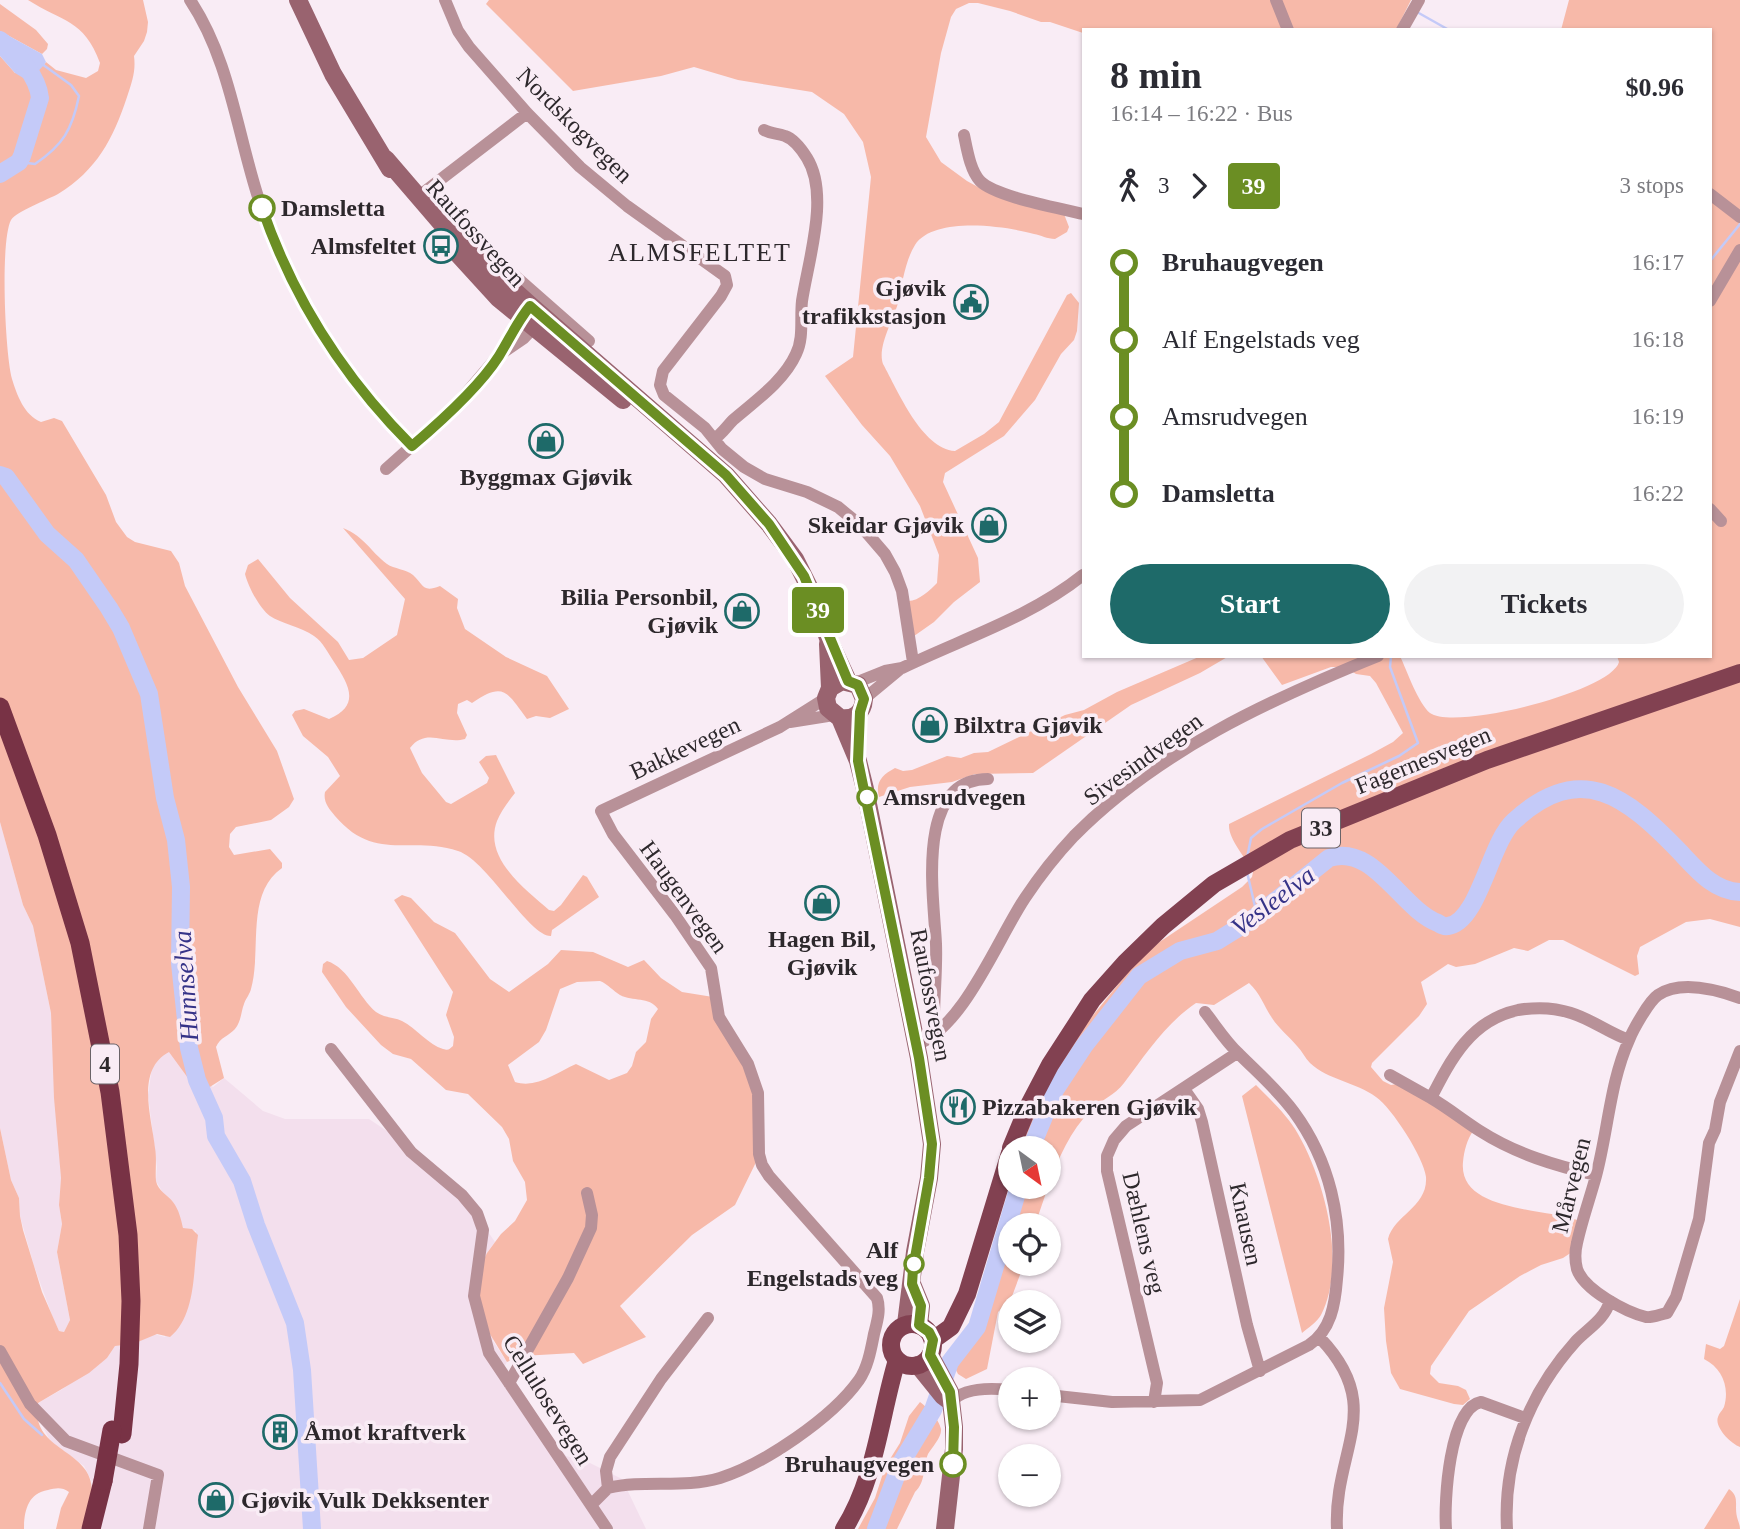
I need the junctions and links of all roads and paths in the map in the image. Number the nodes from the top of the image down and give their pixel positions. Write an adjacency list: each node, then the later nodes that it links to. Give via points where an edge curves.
1 (190, 0): 20 (street, via 220,59 258,199 291,282 336,356)
2 (298, 0): 12 (main road, Raufossvegen, via 333,74 390,170)
3 (444, 0): 8 (street, Nordskogvegen, via 457,31)
4 (1276, 0): 6 (street)
5 (1419, 0): 7 (street)
6 (1287, 28)
7 (1403, 28)
8 (527, 113): 12 (street); 19 (street, Nordskogvegen, via 595,180 725,276 726,287 666,367 661,389)
9 (764, 130): 19 (street, via 796,144 808,160 815,183 814,236 799,347 775,382)
10 (964, 135): 13 (street, via 980,181 1004,193)
11 (1712, 195): 14 (street)
12 (419, 196): 17 (main road, Raufossvegen); 18 (street)
13 (1082, 214)
14 (1740, 216)
15 (1740, 250): 16 (street)
16 (1712, 298)
17 (532, 317): 20 (street, via 452,410); 25 (main road, Raufossvegen, via 726,475 794,559)
18 (589, 341)
19 (714, 439): 27 (street, via 754,474 843,510 885,554 902,591)
20 (412, 446): 21 (street)
21 (386, 469)
22 (1712, 511): 23 (street)
23 (1721, 522)
24 (1082, 576): 27 (street, via 1058,595 1001,625)
25 (828, 638): 29 (main road, Raufossvegen); 30 (main road, Raufossvegen)
26 (1373, 658): 41 (street, Sivesindvegen, via 1242,716 1121,794 1073,837 1025,898 984,969)
27 (907, 665): 29 (street); 31 (street)
28 (1740, 673): 50 (main road, Fagernesvegen / 33, via 1487,760 1290,841 1214,884 1163,926 1092,1000 1049,1065)
29 (851, 682): 30 (main road, via 837,682); 31 (main road, Raufossvegen, via 862,690)
30 (828, 693): 33 (main road, Raufossvegen, via 828,708); 34 (street, Bakkevegen)
31 (862, 705): 33 (main road, via 851,718); 36 (main road, Raufossvegen)
32 (0, 707): 66 (highway, 4, via 80,943 110,1092 128,1235 131,1301 129,1364)
33 (837, 717): 34 (street, Bakkevegen); 36 (main road, Raufossvegen)
34 (786, 723): 38 (street, Bakkevegen)
35 (0, 734): 66 (highway, 4, via 34,822 87,1019 119,1233 122,1300)
36 (858, 761): 43 (main road, Raufossvegen)
37 (988, 779): 41 (street, via 971,780 959,788 938,818 930,887 936,943 934,1020)
38 (601, 811): 68 (street, Haugenvegen, via 711,968 719,1017 748,1064 758,1093 762,1165 871,1289 879,1305 859,1379 782,1448 731,1474 689,1484)
39 (1740, 998): 42 (street, Mårvegen, via 1687,986 1671,988 1654,998)
40 (1205, 1013): 46 (street)
41 (939, 1030): 43 (street, Sivesindvegen)
42 (1629, 1040): 49 (street, via 1551,1007 1508,1012 1475,1030 1456,1051); 51 (street, Mårvegen)
43 (916, 1045): 57 (main road, Raufossvegen, via 932,1144 912,1284)
44 (331, 1049): 60 (street, Cellulosevegen, via 411,1152 477,1213 483,1230 474,1296 489,1353)
45 (1740, 1051): 54 (street, Mårvegen, via 1715,1120 1699,1219 1676,1297 1667,1312 1648,1317)
46 (1237, 1053): 48 (street, Dæhlens veg); 56 (street, via 1293,1111 1312,1138 1329,1180 1340,1254 1335,1298)
47 (1390, 1075): 49 (street)
48 (1184, 1089): 59 (street, Knausen, via 1202,1122); 64 (street, Dæhlens veg, via 1126,1126 1107,1156 1157,1383)
49 (1431, 1098): 51 (street, via 1516,1150)
50 (1017, 1136)
51 (1597, 1175): 54 (street, Mårvegen, via 1576,1259 1585,1283)
52 (587, 1193): 60 (street, via 591,1228)
53 (998, 1193): 57 (main road, Fagernesvegen / 33, via 955,1322 946,1332)
54 (1610, 1301): 65 (street, via 1606,1314 1577,1340 1554,1370)
55 (708, 1318): 68 (street, via 610,1457)
56 (1320, 1338): 59 (street); 76 (street, via 1346,1373 1355,1398 1354,1427 1336,1510)
57 (918, 1345): 63 (main road, via 943,1396); 74 (main road, via 889,1386 865,1483)
58 (0, 1351): 72 (street, via 30,1404 66,1441 159,1475)
59 (1260, 1371): 64 (street, via 1200,1400)
60 (509, 1383): 69 (street, Cellulosevegen)
61 (998, 1389): 63 (street, via 971,1391)
62 (1061, 1396): 64 (street)
63 (951, 1402): 75 (main road, via 954,1450)
64 (1154, 1402)
65 (1525, 1418): 77 (street, via 1481,1402 1467,1410 1446,1483); 78 (street, via 1507,1480)
66 (117, 1432): 67 (highway, 4)
67 (108, 1482): 70 (highway, 4); 71 (highway, 4)
68 (608, 1488): 69 (street)
69 (591, 1505): 73 (street, Cellulosevegen)
70 (91, 1529)
71 (101, 1529)
72 (149, 1529)
73 (607, 1529)
74 (844, 1529)
75 (945, 1529)
76 (1337, 1529)
77 (1446, 1529)
78 (1507, 1529)

